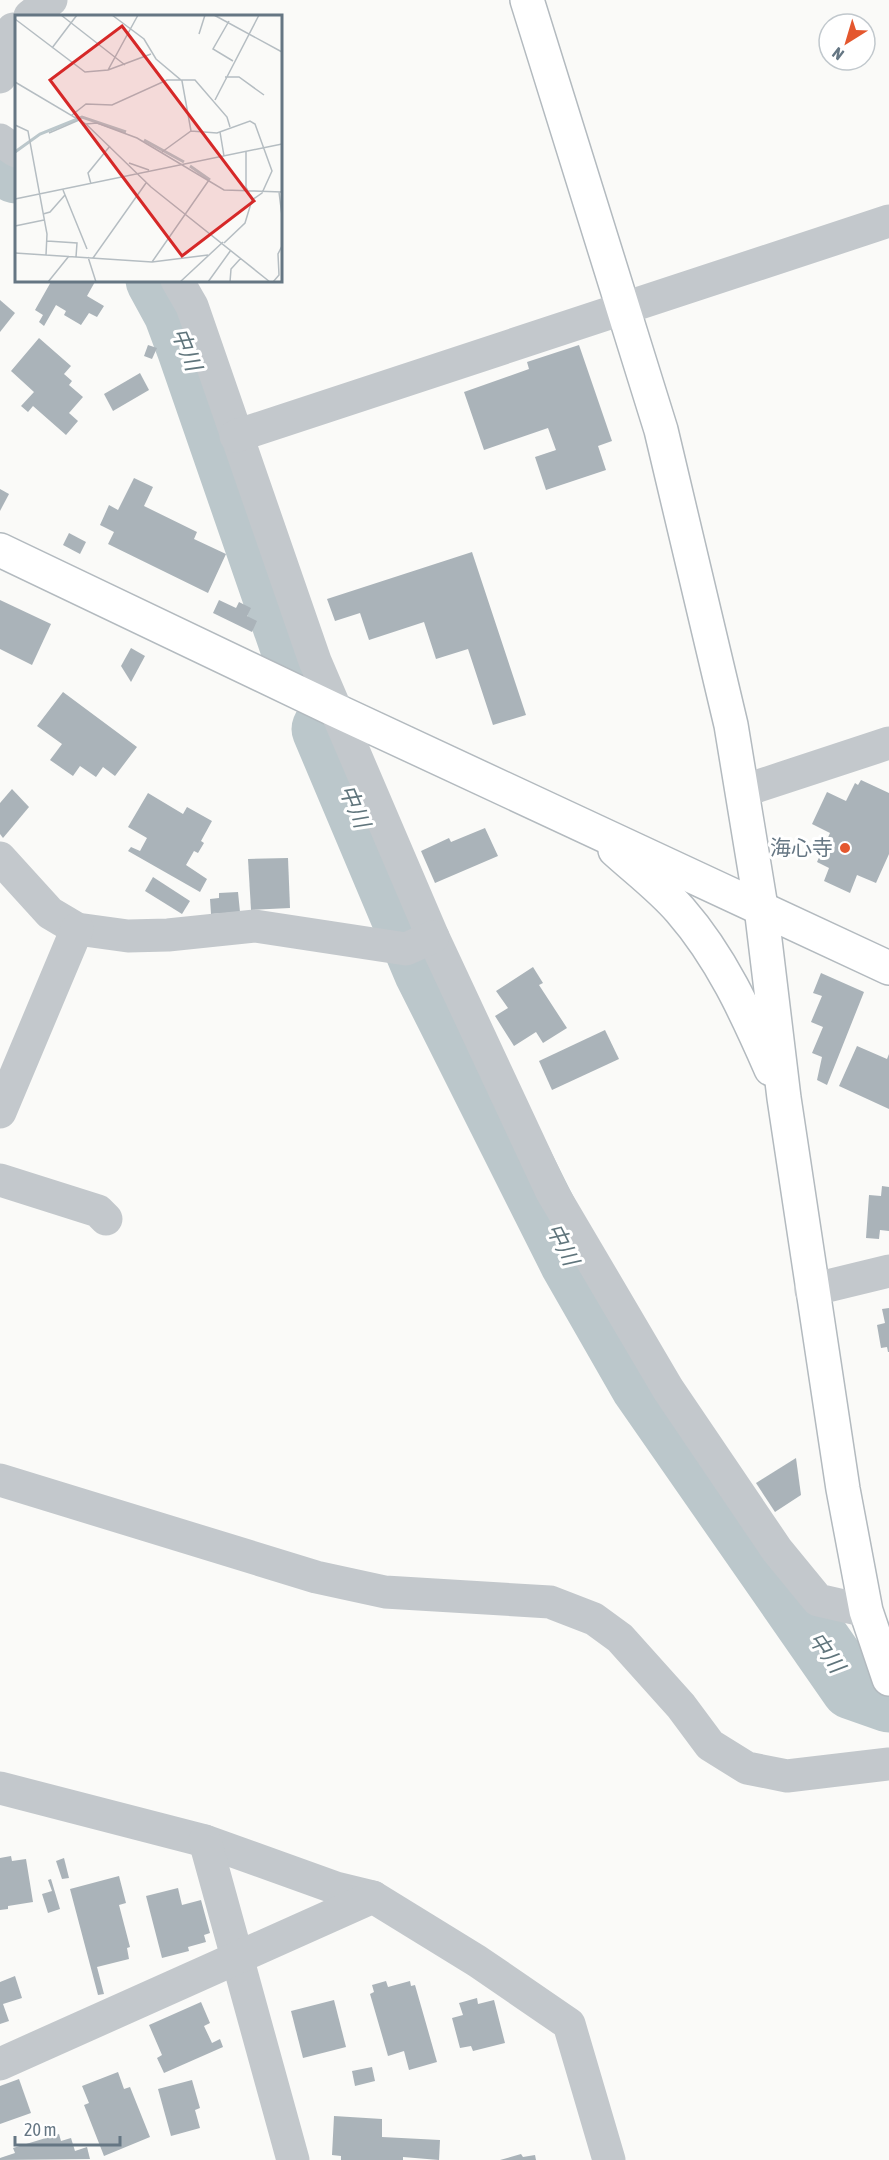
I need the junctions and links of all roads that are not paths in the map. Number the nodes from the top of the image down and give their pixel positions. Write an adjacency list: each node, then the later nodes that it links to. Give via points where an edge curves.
1 (51, 0): 3 (street)
2 (527, 0): 10 (street)
3 (29, 15)
4 (15, 25): 5 (street)
5 (0, 77)
6 (0, 140): 7 (street)
7 (15, 150)
8 (889, 221): 10 (street)
9 (178, 282): 11 (street, via 192,306)
10 (624, 308): 11 (street); 15 (street, via 661,430 731,724)
11 (236, 436): 13 (street)
12 (0, 550): 13 (street)
13 (335, 710): 16 (street); 20 (street)
14 (889, 743): 15 (street)
15 (743, 791): 18 (street)
16 (590, 827): 18 (street); 22 (street, via 679,908 711,948 744,1007)
17 (0, 858): 19 (street, via 50,913)
18 (761, 908): 21 (street); 22 (street)
19 (76, 930): 20 (street, via 158,936 255,926); 23 (street)
20 (420, 942): 29 (street, via 552,1192 668,1389 777,1550 818,1600)
21 (889, 968)
22 (784, 1098): 27 (street)
23 (0, 1112)
24 (0, 1180): 25 (street, via 98,1211)
25 (106, 1220)
26 (889, 1271): 27 (street)
27 (812, 1290): 29 (street)
28 (0, 1480): 31 (street, via 316,1577 385,1592 550,1602 594,1619 620,1638 710,1745 747,1768 787,1776)
29 (866, 1611): 30 (street)
30 (889, 1679)
31 (889, 1764)
32 (0, 1788): 33 (street)
33 (205, 1841): 34 (street, via 336,1888); 35 (street)
34 (373, 1897): 35 (street); 38 (street, via 477,1960 569,2024)
35 (237, 1956): 36 (street); 37 (street)
36 (0, 2064)
37 (293, 2160)
38 (609, 2160)

